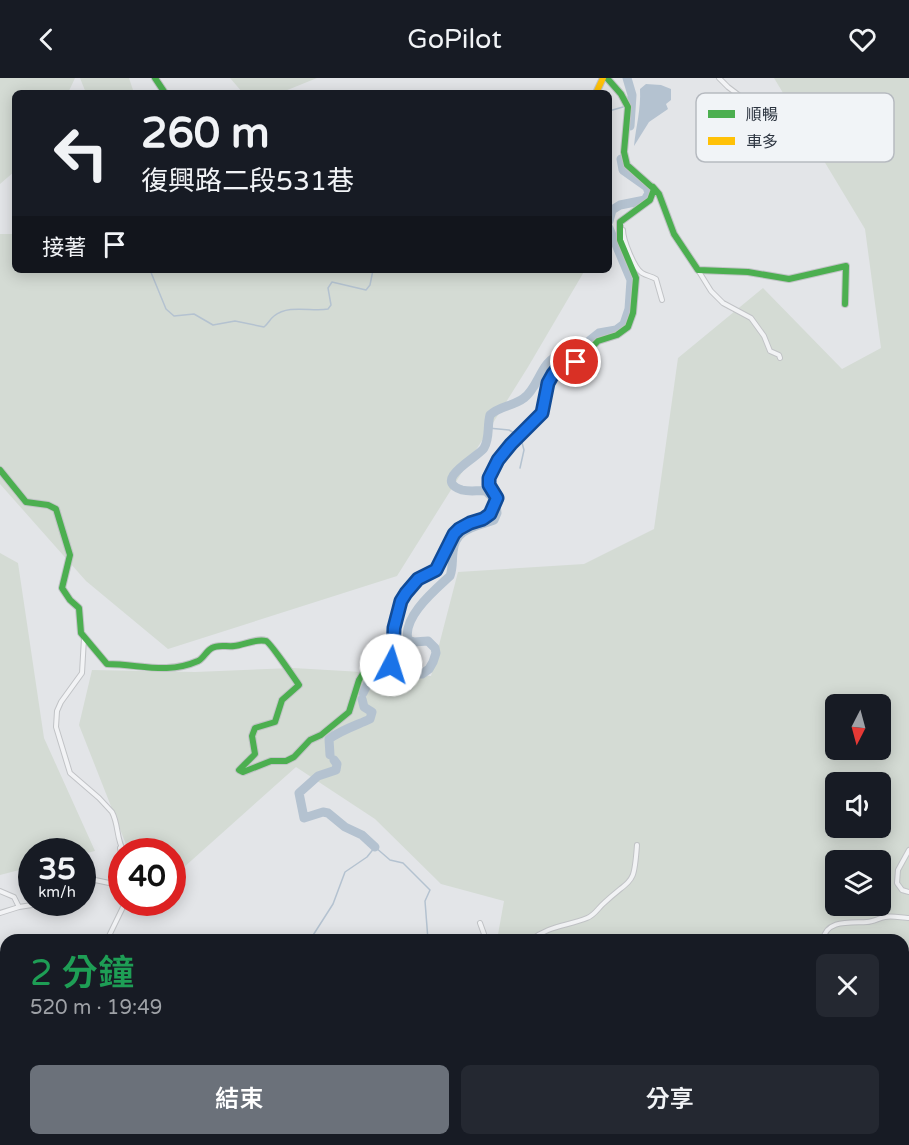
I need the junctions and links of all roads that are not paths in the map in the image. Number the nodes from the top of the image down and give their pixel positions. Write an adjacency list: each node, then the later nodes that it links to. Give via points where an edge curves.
1 (605, 78): 4 (street, via 628,107 623,144 627,165)
2 (719, 78): 3 (street)
3 (736, 93)
4 (652, 186): 5 (street, via 651,199); 6 (street, via 674,234)
5 (623, 217): 7 (street, via 624,239 640,271 656,279); 11 (street, via 620,240 636,278 628,327 598,342 580,359 553,374 542,413 491,471 489,485 497,498 490,514 459,529 436,570 418,579 401,601 391,665 364,672 349,712 310,740 294,757 239,770 255,754 255,728 274,722 282,700 299,685 268,641 217,646 200,660 159,670 107,664)
6 (698, 270): 8 (street, via 789,279 846,266); 9 (street, via 723,303 751,318 770,351)
7 (662, 300)
8 (845, 304)
9 (780, 358)
10 (0, 470): 11 (street, via 27,502 56,509 70,550 63,592 79,608)
11 (84, 637): 12 (street, via 82,673 61,702 56,726 67,768 112,812)
12 (118, 838)
13 (637, 845): 25 (street, via 635,873 626,886 592,916)
14 (909, 850): 16 (street, via 898,870 897,884)
15 (0, 891): 17 (street, via 14,897)
16 (909, 892)
17 (18, 905)
18 (18, 907): 19 (street)
19 (0, 913)
20 (119, 916): 23 (street)
21 (909, 918): 26 (street, via 886,916 870,922 846,922 834,925)
22 (480, 923): 24 (street)
23 (110, 934)
24 (484, 934)
25 (540, 934)
26 (825, 934)

